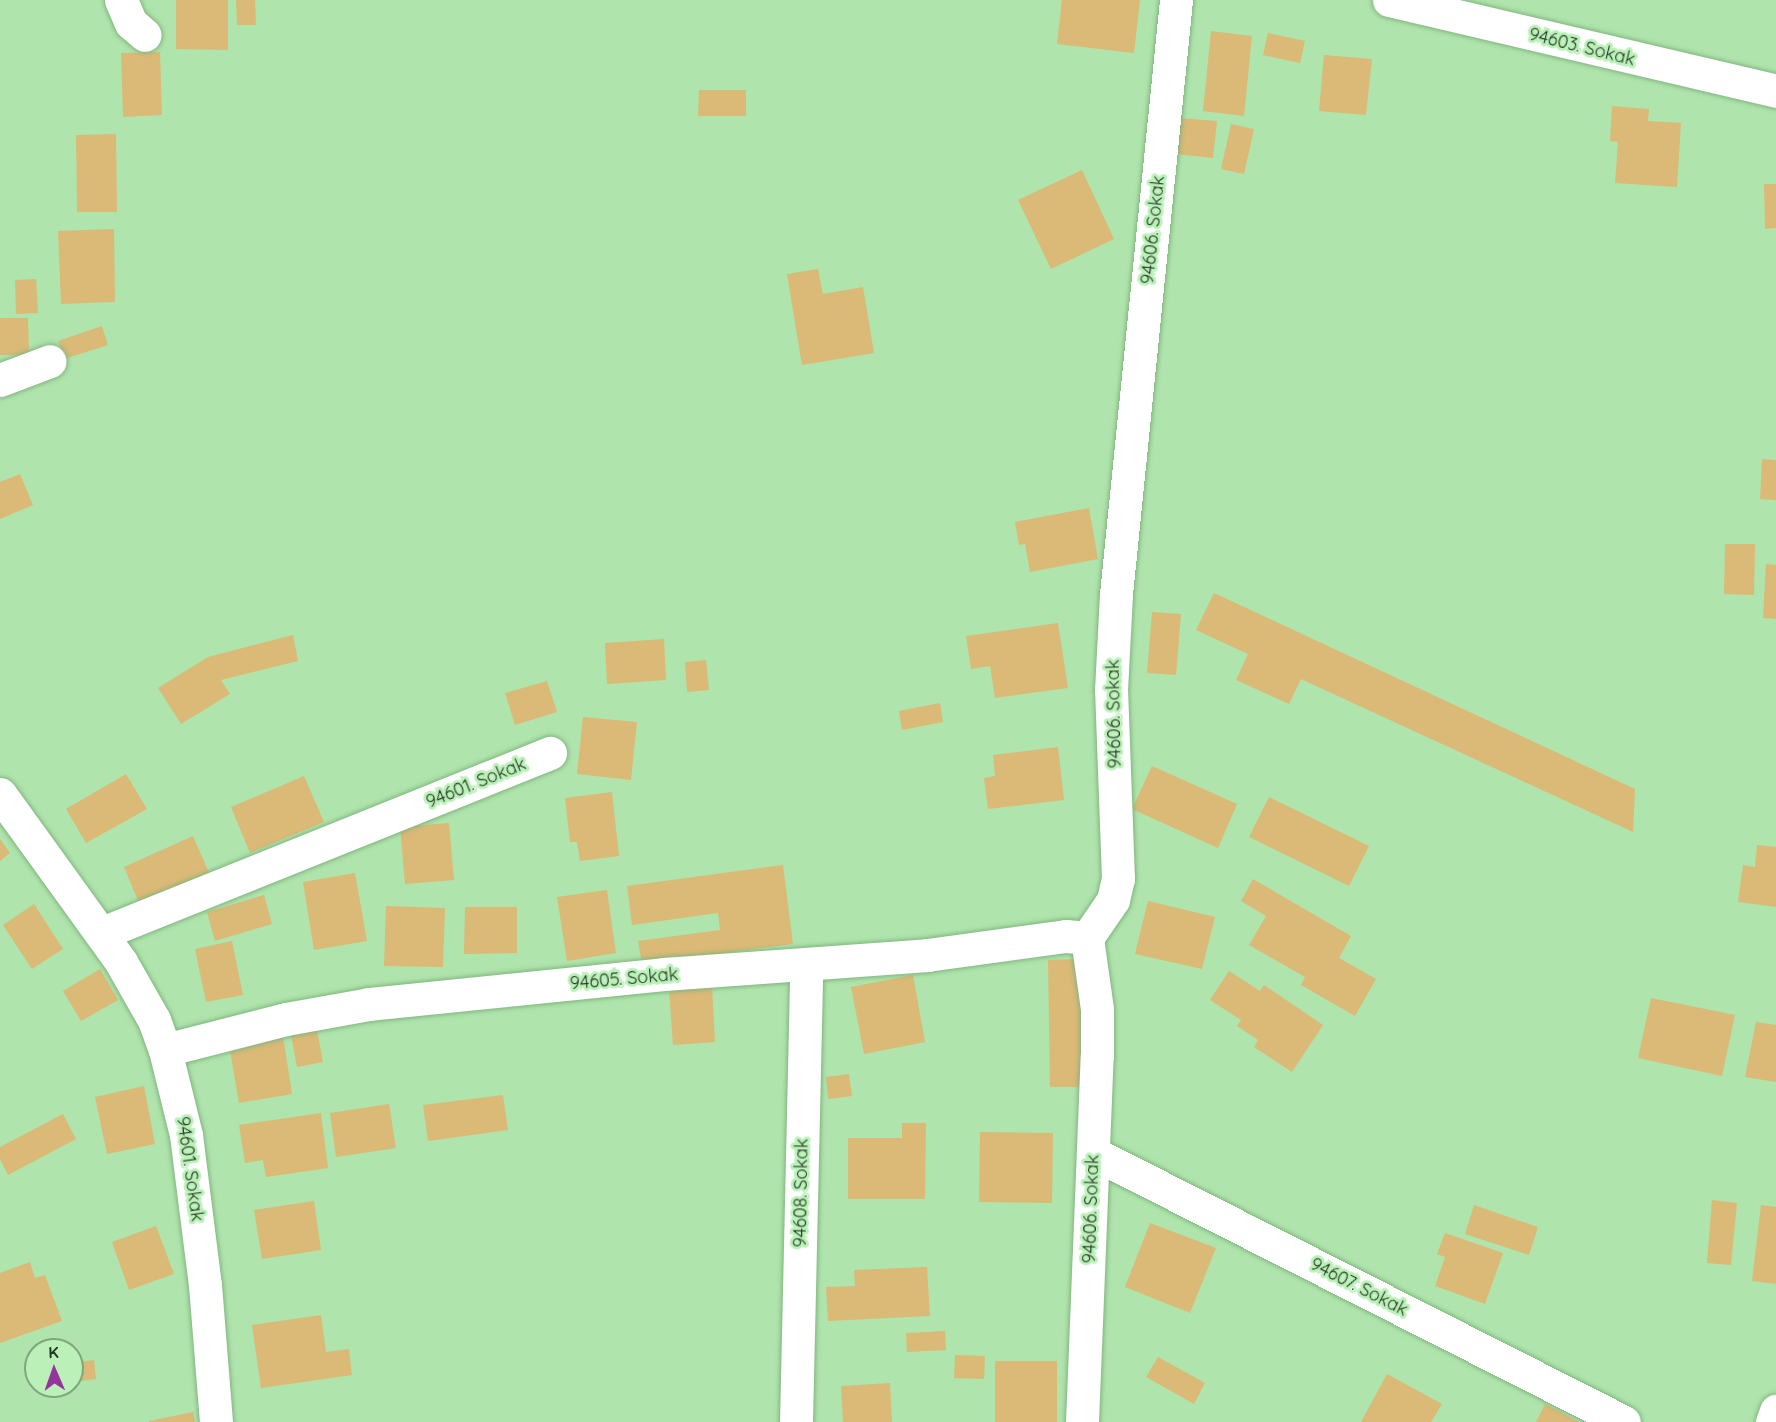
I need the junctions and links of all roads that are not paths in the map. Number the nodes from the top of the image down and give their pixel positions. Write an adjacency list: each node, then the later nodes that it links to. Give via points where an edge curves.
1 (121, 0): 4 (street, via 131,23)
2 (1176, 0): 11 (street, 94606. Sokak, via 1116,594 1111,690 1118,879 1113,900)
3 (1389, 0): 5 (street, 94603. Sokak)
4 (145, 35)
5 (1776, 91)
6 (50, 362): 7 (street)
7 (0, 380)
8 (550, 753): 10 (street, 94601. Sokak)
9 (0, 794): 10 (street, 94601. Sokak)
10 (102, 933): 13 (street, 94601. Sokak, via 139,992)
11 (1087, 938): 12 (street, 94605. Sokak, via 1057,937 970,950); 14 (street, 94606. Sokak, via 1097,1009)
12 (806, 964): 13 (street, 94605. Sokak, via 358,1005 286,1018); 17 (street, 94608. Sokak)
13 (165, 1050): 16 (street, 94601. Sokak, via 186,1136 205,1285)
14 (1093, 1153): 18 (street, 94606. Sokak); 19 (street, 94607. Sokak)
15 (1776, 1411): 20 (street)
16 (216, 1422)
17 (796, 1422)
18 (1082, 1422)
19 (1624, 1422)
20 (1772, 1422)

